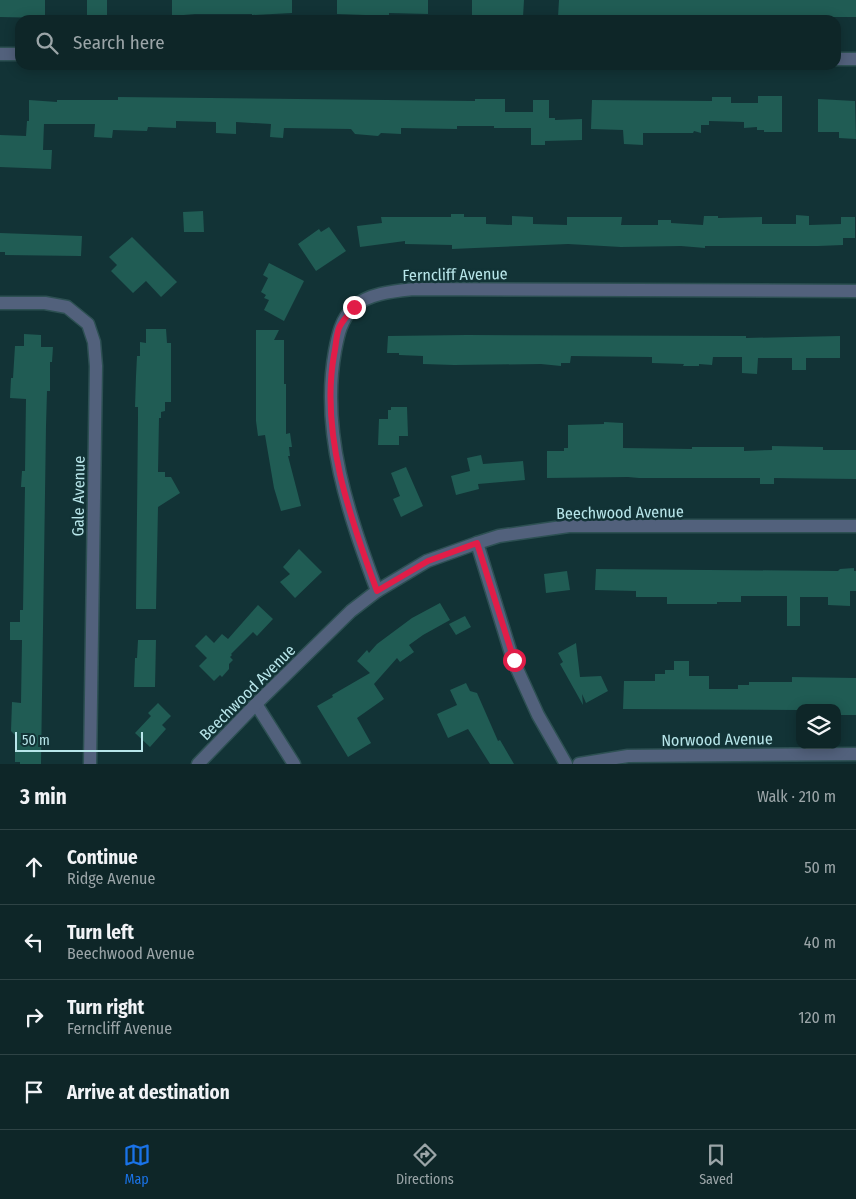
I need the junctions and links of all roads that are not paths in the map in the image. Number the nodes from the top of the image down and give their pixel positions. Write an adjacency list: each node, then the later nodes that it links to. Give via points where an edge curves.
1 (0, 54): 2 (street)
2 (15, 54)
3 (841, 59): 4 (street)
4 (856, 59)
5 (856, 291): 9 (street, Ferncliff Avenue, via 414,289 379,294 354,307 339,329 332,367 330,412 341,478)
6 (0, 303): 12 (street, Gale Avenue, via 45,303 67,307 88,324 94,342)
7 (856, 526): 8 (street, Beechwood Avenue, via 569,526 500,536)
8 (477, 543): 9 (street, Beechwood Avenue, via 428,561); 15 (street, via 514,660 538,715)
9 (377, 591): 10 (street, Beechwood Avenue, via 351,611)
10 (256, 704): 13 (street, Beechwood Avenue); 14 (street)
11 (856, 754): 16 (street, Norwood Avenue, via 628,756)
12 (90, 764)
13 (198, 764)
14 (294, 764)
15 (566, 764)
16 (580, 764)

